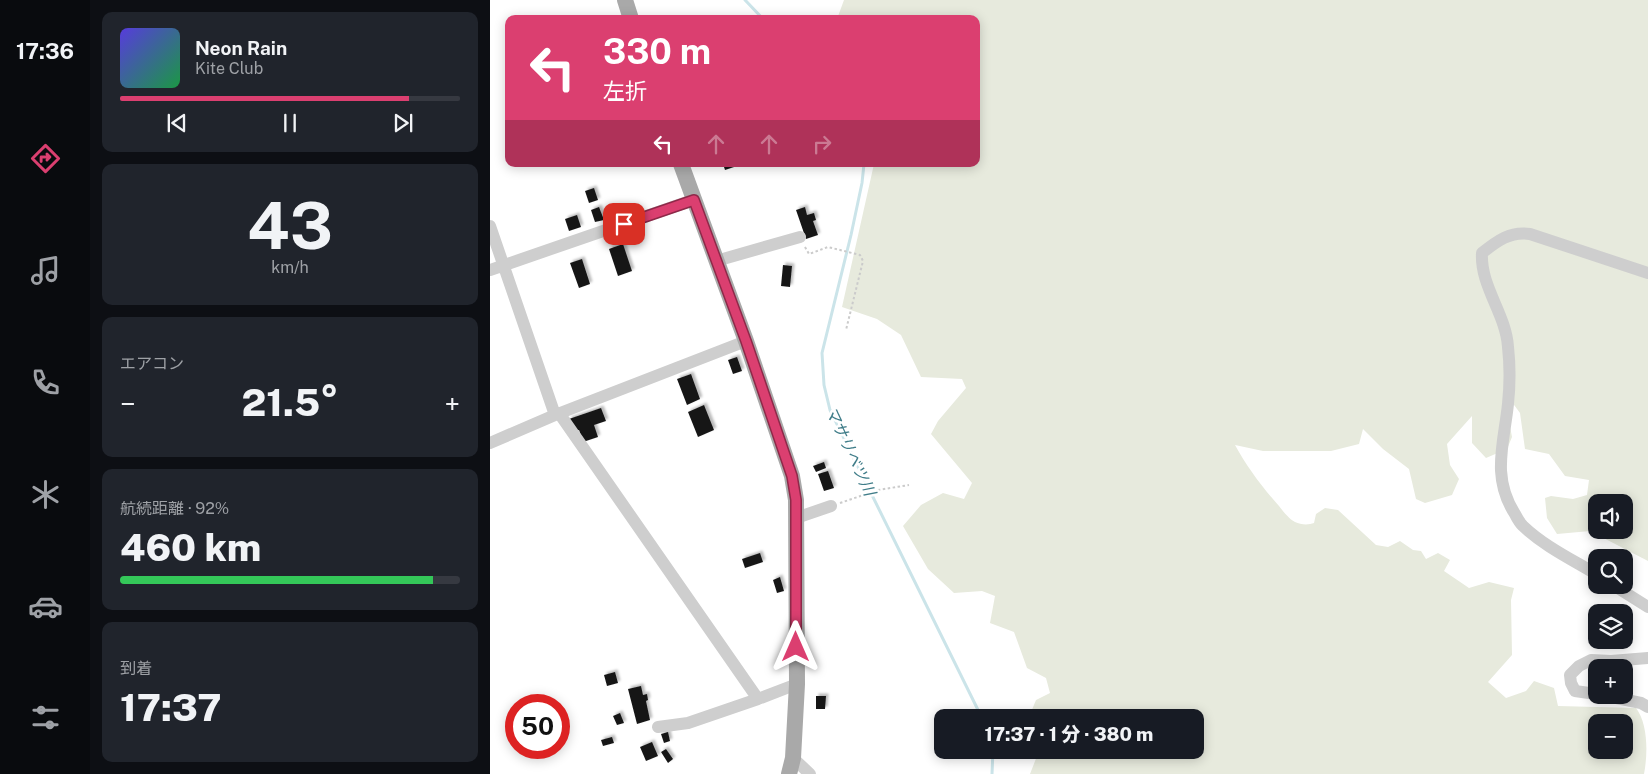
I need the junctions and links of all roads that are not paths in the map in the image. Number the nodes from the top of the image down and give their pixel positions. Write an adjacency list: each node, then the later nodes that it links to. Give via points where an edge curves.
1 (625, 0): 2 (main road)
2 (630, 15)
3 (682, 167): 4 (main road)
4 (694, 200): 7 (main road); 8 (street)
5 (490, 226): 8 (street)
6 (800, 237): 7 (street)
7 (716, 261): 11 (main road)
8 (503, 266): 9 (street); 12 (street)
9 (490, 270)
10 (1648, 273): 16 (street, via 1530,234 1512,234 1482,253 1481,265 1508,345 1508,402 1500,478 1508,504 1522,525)
11 (746, 341): 12 (street); 15 (main road, via 792,476)
12 (557, 414): 13 (street); 24 (street)
13 (490, 442)
14 (831, 506): 15 (street)
15 (796, 518): 22 (main road)
16 (1588, 569)
17 (1627, 594): 18 (street)
18 (1648, 608)
19 (1648, 658): 20 (street)
20 (1633, 659)
21 (1588, 662): 23 (street, via 1570,675 1575,690)
22 (796, 684): 24 (street); 28 (main road)
23 (1588, 692)
24 (758, 699): 27 (street, via 688,722)
25 (1633, 701): 26 (street)
26 (1648, 707)
27 (658, 727)
28 (794, 758): 29 (main road); 30 (street)
29 (789, 774)
30 (810, 774)

